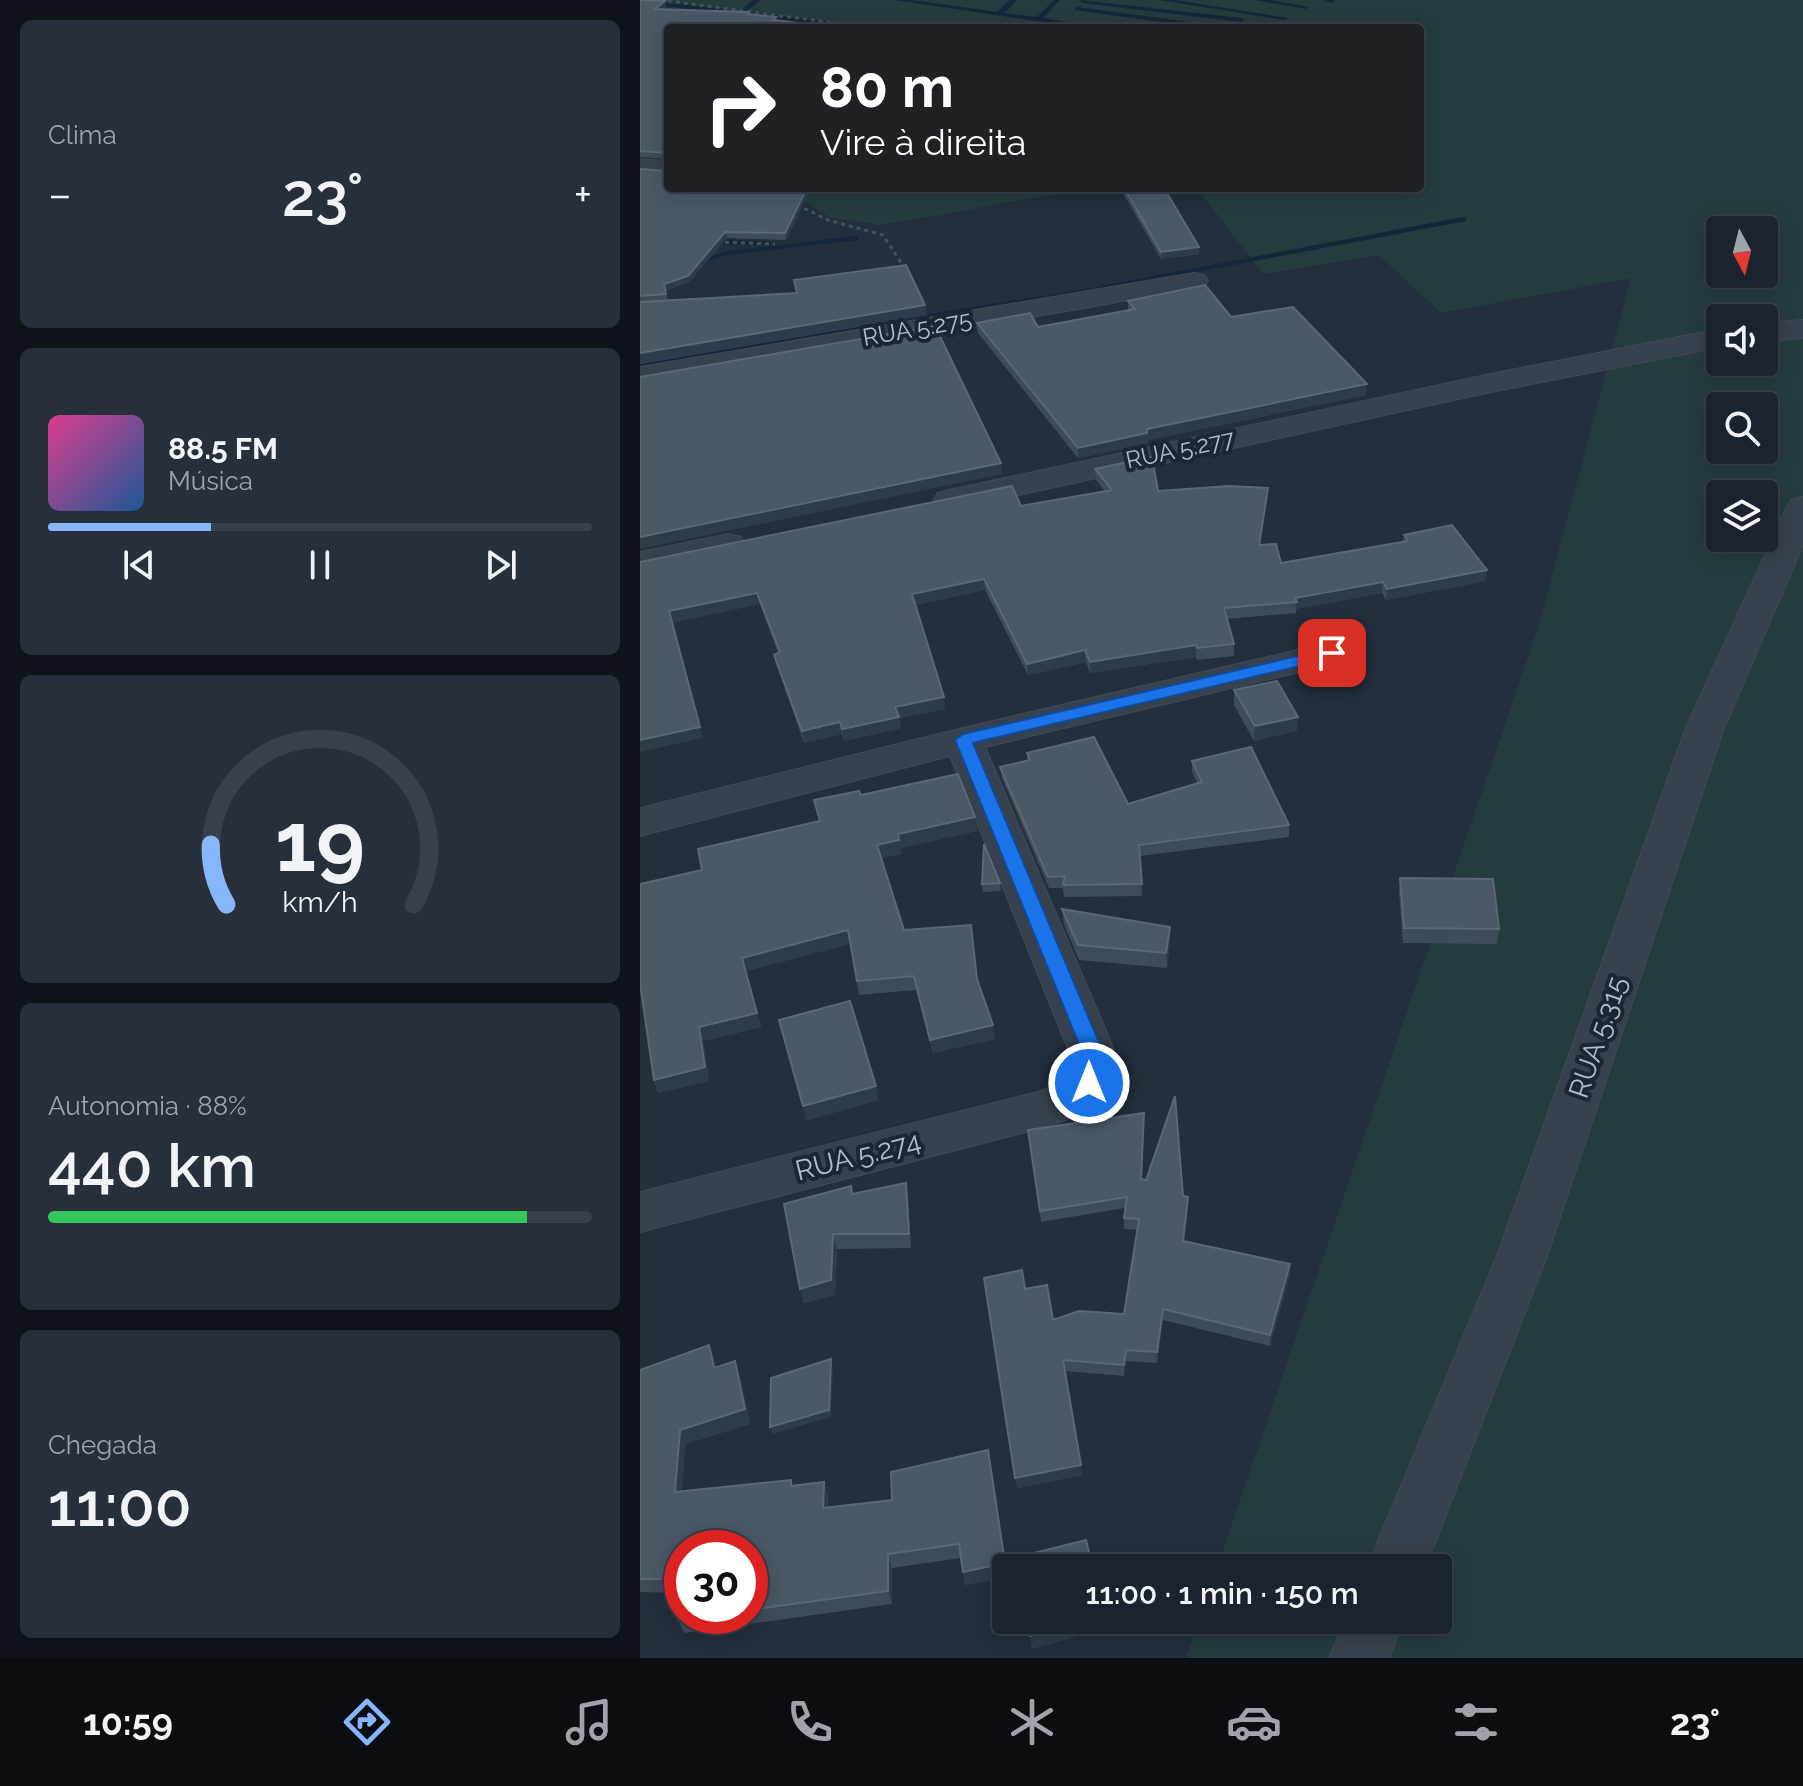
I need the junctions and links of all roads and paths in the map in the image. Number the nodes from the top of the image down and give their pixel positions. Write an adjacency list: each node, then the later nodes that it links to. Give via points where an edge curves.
1 (660, 0): 2 (path)
2 (843, 24)
3 (640, 166): 4 (street)
4 (664, 168)
5 (796, 204): 9 (path, via 828,220 883,235 926,314)
6 (712, 242): 7 (path)
7 (775, 244)
8 (1194, 281): 9 (street, RUA 5.275)
9 (939, 324): 13 (street, RUA 5.275)
10 (1803, 329): 11 (street)
11 (1778, 331)
12 (1706, 341): 14 (street, RUA 5.277)
13 (640, 376)
14 (917, 506)
15 (1803, 507): 22 (street, RUA 5.315, via 1705,728 1522,1256)
16 (763, 537): 17 (street)
17 (640, 562)
18 (1332, 653): 19 (street)
19 (963, 740): 20 (street); 21 (street, RUA 5.274, via 1095,1059 1089,1083 1075,1099)
20 (640, 822)
21 (640, 1212)
22 (1402, 1554)
23 (1369, 1634): 24 (street)
24 (1359, 1658)

